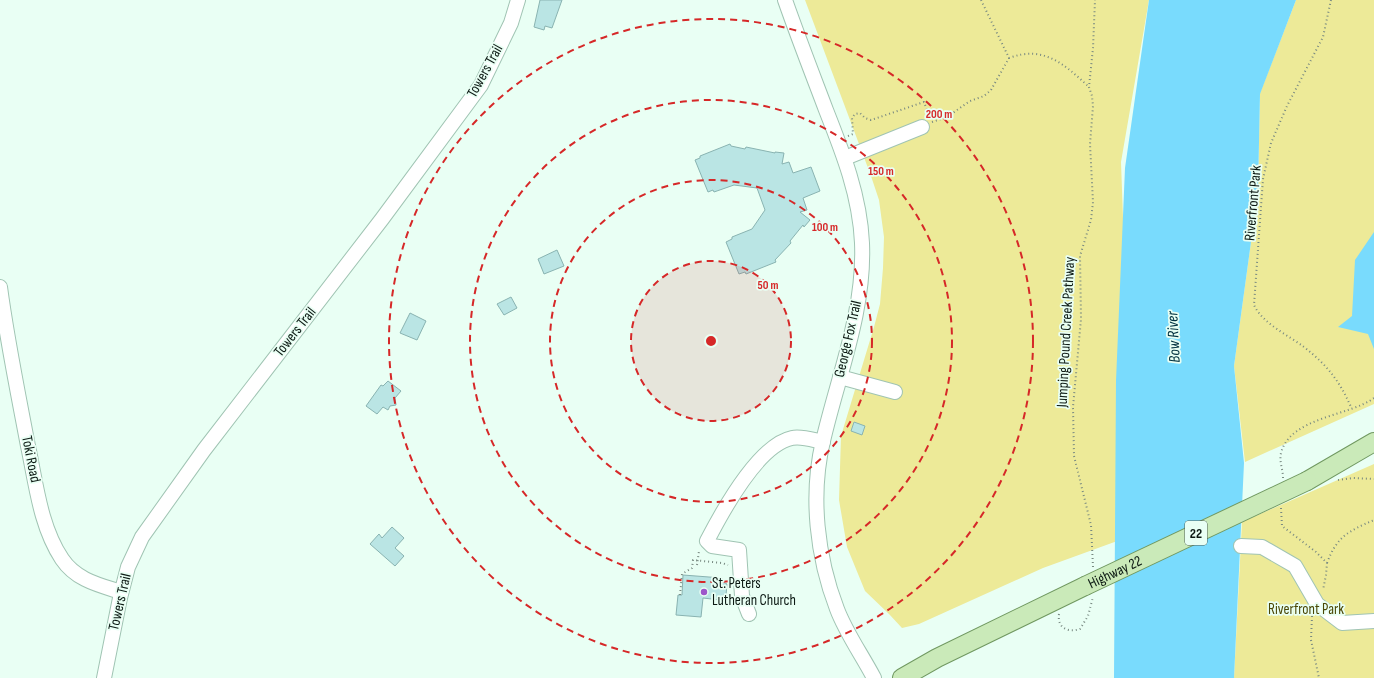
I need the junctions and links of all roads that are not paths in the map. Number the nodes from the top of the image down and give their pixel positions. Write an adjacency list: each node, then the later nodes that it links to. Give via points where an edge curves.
1 (518, 0): 13 (street, Towers Trail, via 511,23 481,85 382,220 204,450 142,537 128,567)
2 (785, 0): 4 (street, George Fox Trail)
3 (927, 125): 4 (street)
4 (845, 158): 6 (street, George Fox Trail, via 857,204 862,243 860,287)
5 (0, 287): 13 (street, Toki Road, via 10,354 40,505 49,535 62,560 82,579)
6 (840, 377): 7 (street); 8 (street, George Fox Trail)
7 (895, 392)
8 (823, 442): 14 (street, via 792,438 771,450 747,474 707,541 712,546 739,550 742,596); 17 (street, George Fox Trail, via 816,495 818,536 838,610)
9 (1374, 442): 11 (main road, Highway 22 / 22, via 1345,458)
10 (1374, 455): 11 (main road, Highway 22 / 22)
11 (1332, 475): 18 (main road, Highway 22 / 22, bridge, via 1307,481 937,658)
12 (1241, 546): 15 (street, via 1262,547 1295,566 1317,604 1342,623)
13 (121, 592): 16 (street, Towers Trail)
14 (749, 614)
15 (1374, 621)
16 (104, 678)
17 (874, 678)
18 (902, 678)

